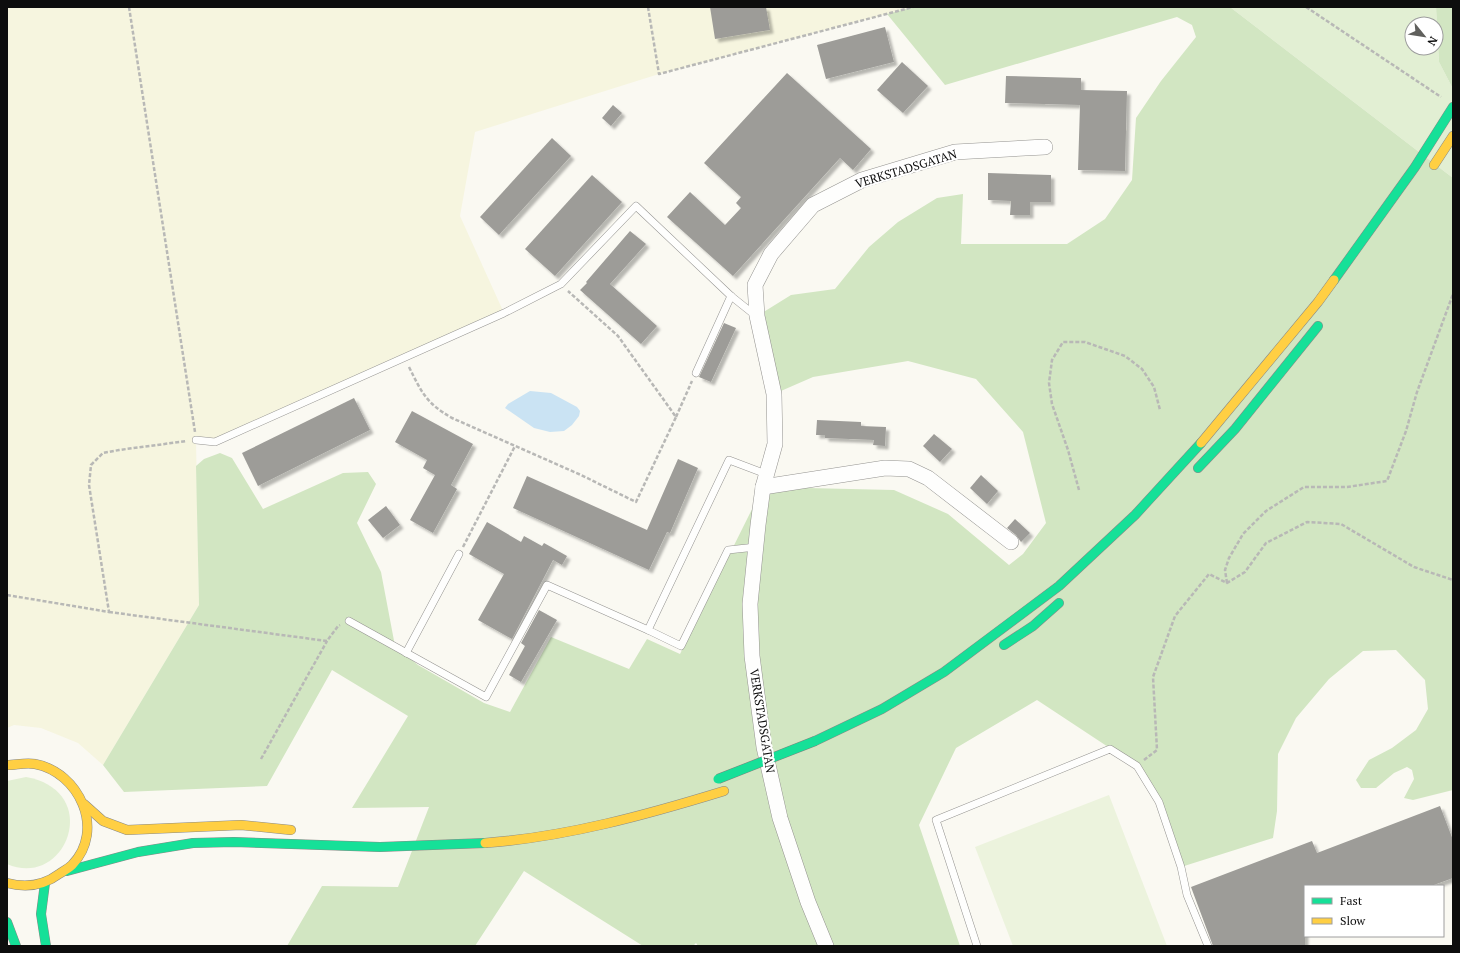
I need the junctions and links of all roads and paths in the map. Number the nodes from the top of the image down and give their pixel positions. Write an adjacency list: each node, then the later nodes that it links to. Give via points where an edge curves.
1 (129, 7): 18 (path)
2 (648, 7): 3 (path, via 659,74)
3 (913, 7)
4 (1306, 7): 5 (path)
5 (1449, 107): 41 (main road, bridge, via 1415,167 1318,302 1203,441 1135,515 1059,586 944,672 882,708 815,741)
6 (1453, 136): 8 (main road)
7 (1045, 147): 12 (street, VERKSTADSGATAN, via 955,152 862,180 813,205 771,254 755,285)
8 (1427, 174)
9 (561, 284): 11 (lane, via 636,206); 14 (lane, via 504,313); 17 (path, via 618,336)
10 (1453, 294): 27 (path, via 1387,481 1347,487 1304,487 1266,511 1243,534 1229,558 1225,570)
11 (731, 296): 12 (lane); 15 (lane)
12 (757, 316): 21 (street, VERKSTADSGATAN, via 774,394 775,444)
13 (1326, 316): 20 (main road, via 1235,429)
14 (404, 357): 18 (lane, via 215,442); 19 (path, via 422,393 435,409)
15 (696, 373): 17 (path)
16 (1160, 410): 22 (path, via 1154,387 1142,369 1125,356 1085,342 1063,342 1052,360 1049,383 1052,404 1068,450)
17 (676, 417): 19 (path, via 636,502)
18 (196, 440): 30 (path, via 103,453 91,465 89,485)
19 (516, 446): 25 (path)
20 (1192, 475)
21 (765, 480): 23 (street, via 885,468 909,469 928,478); 24 (street, VERKSTADSGATAN); 32 (lane, via 729,460)
22 (1078, 490)
23 (1011, 542)
24 (756, 547): 32 (lane, via 728,550 681,646); 51 (street, VERKSTADSGATAN, via 750,604 752,656 764,747 780,818 808,902)
25 (459, 554): 35 (lane)
26 (1453, 580): 27 (path, via 1414,567 1341,524 1307,522 1266,543 1245,572)
27 (1227, 583): 38 (path, via 1209,574 1175,616 1153,677 1157,750)
28 (7, 595): 30 (path)
29 (1067, 597): 34 (main road, via 1033,626)
30 (109, 612): 33 (path)
31 (349, 621): 33 (path, via 338,626); 35 (lane)
32 (648, 630): 35 (lane, via 547,585 486,697)
33 (327, 641): 36 (path)
34 (996, 651)
35 (406, 653)
36 (261, 759)
37 (7, 765): 43 (main road, via 29,762 53,769 72,784)
38 (1137, 766): 52 (lane, via 1110,749 936,820); 53 (lane, via 1159,802 1181,867 1187,895)
39 (776, 772): 40 (main road)
40 (761, 778)
41 (714, 780)
42 (728, 790): 45 (main road, via 663,810 581,830 508,840 455,845 366,847 209,842 107,858)
43 (84, 804): 44 (main road, via 98,818 113,827 127,830 241,825); 45 (main road, via 87,817 86,840 81,852)
44 (299, 830)
45 (67, 871): 47 (main road)
46 (7, 883): 47 (main road, via 28,886)
47 (45, 883): 50 (main road, via 40,901 40,919)
48 (7, 922): 49 (main road)
49 (16, 946)
50 (46, 946)
51 (826, 946)
52 (978, 946)
53 (1208, 946)

